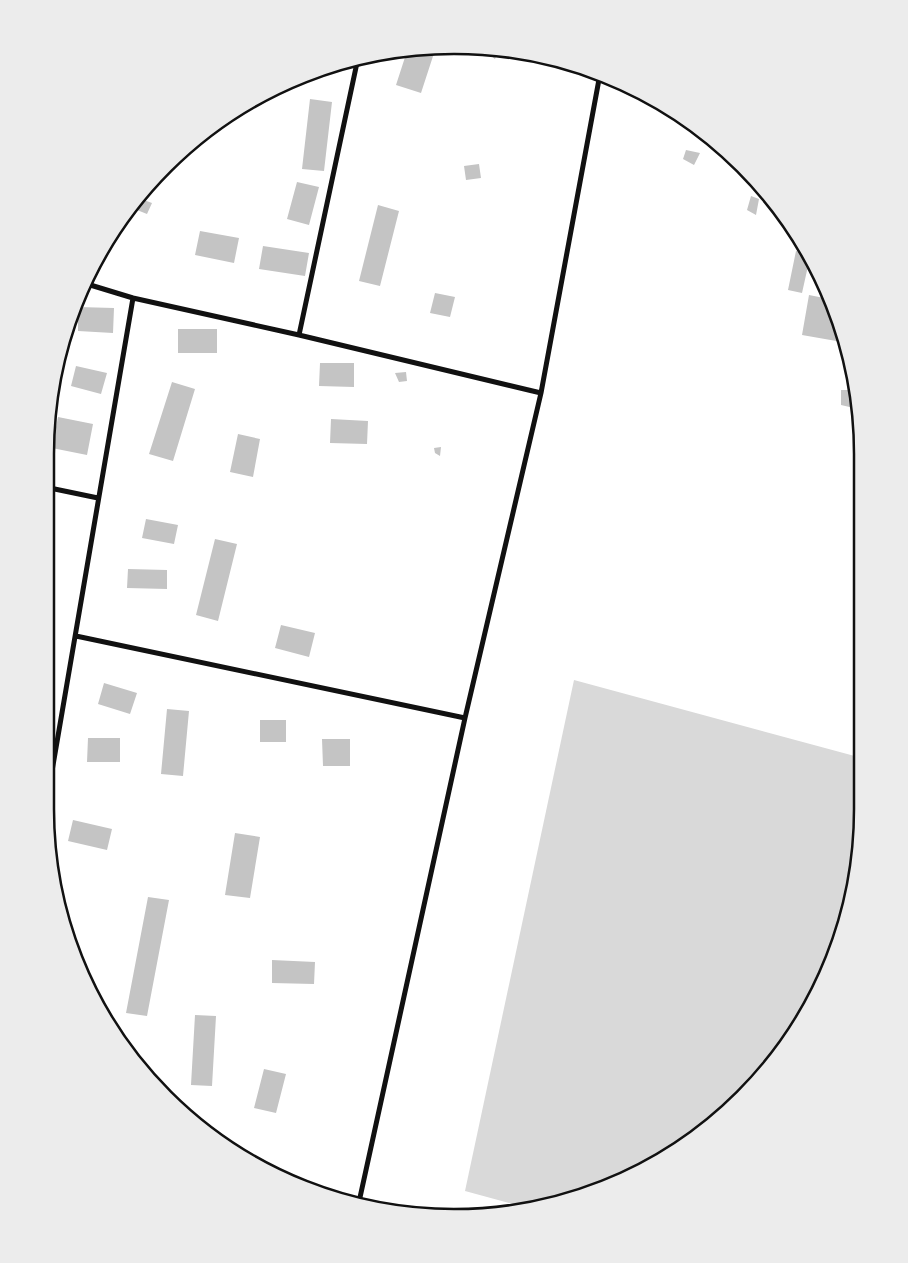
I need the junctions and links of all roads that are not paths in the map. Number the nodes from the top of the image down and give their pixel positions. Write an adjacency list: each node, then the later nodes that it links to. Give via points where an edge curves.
1 (356, 66): 5 (street)
2 (599, 81): 6 (street)
3 (91, 285): 4 (street)
4 (133, 298): 5 (street); 8 (street)
5 (299, 335): 6 (street)
6 (541, 393): 10 (street)
7 (54, 489): 8 (street)
8 (98, 498): 9 (street)
9 (76, 636): 10 (street); 11 (street)
10 (465, 718): 12 (street)
11 (54, 761)
12 (360, 1198)

